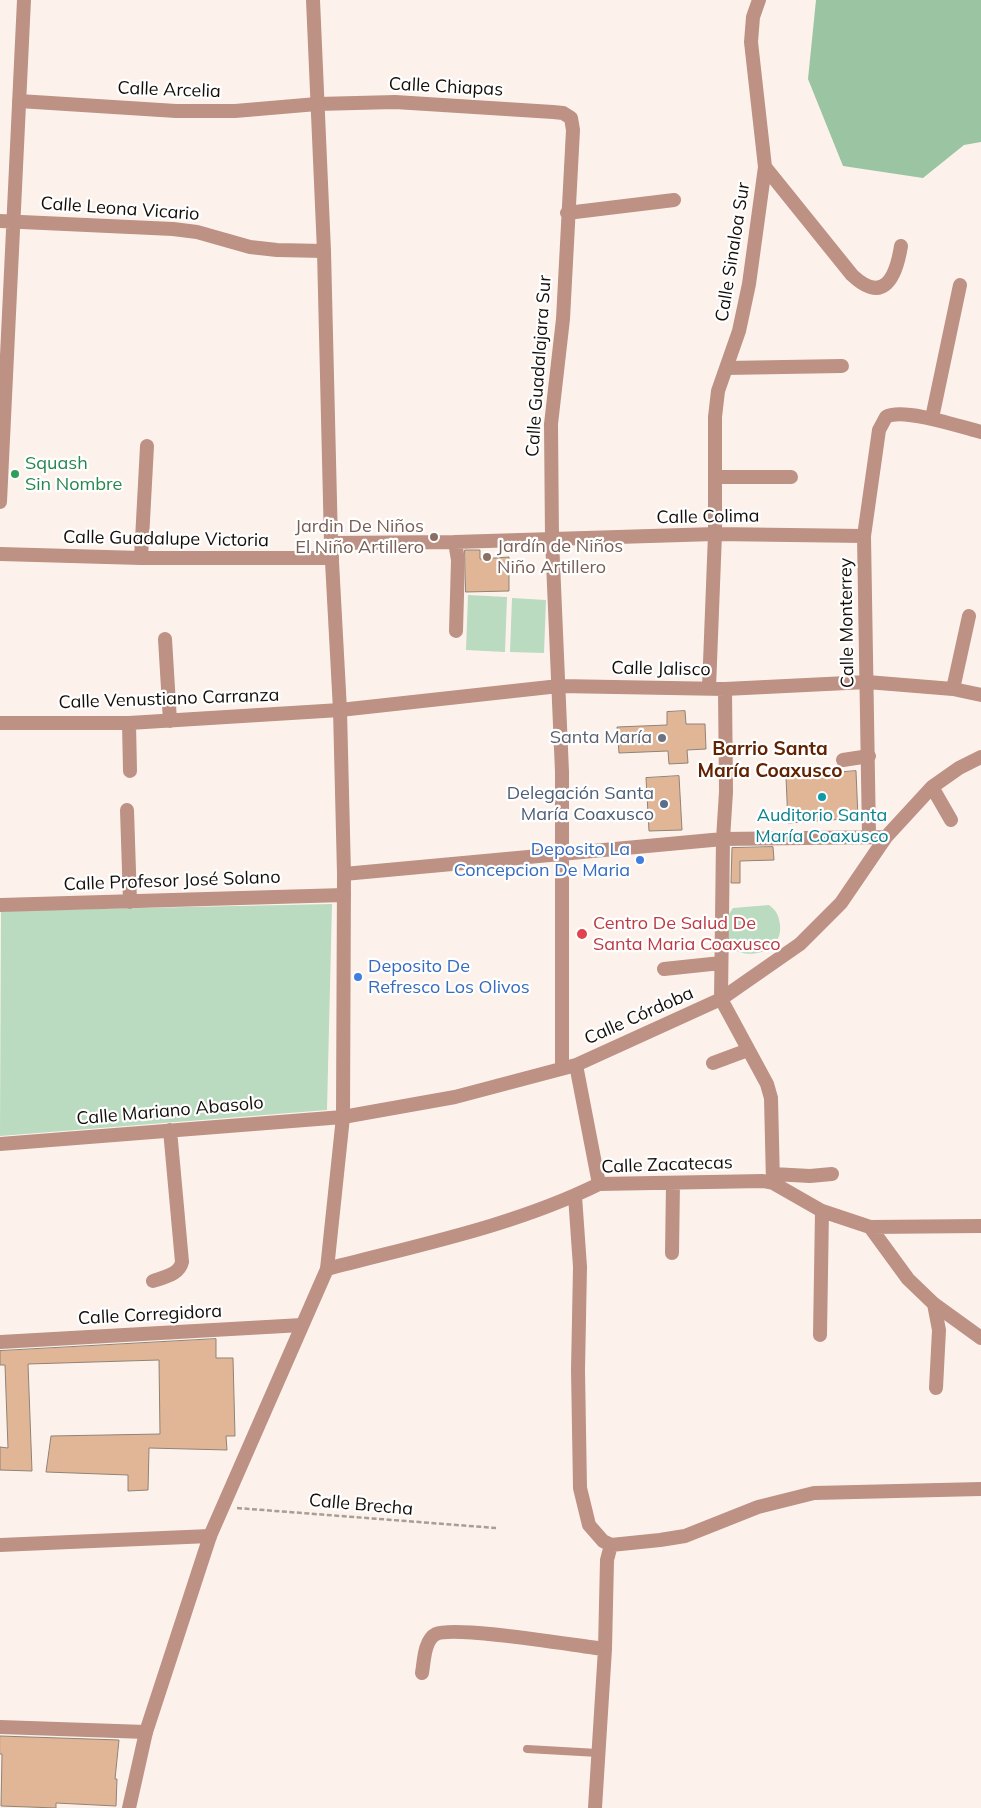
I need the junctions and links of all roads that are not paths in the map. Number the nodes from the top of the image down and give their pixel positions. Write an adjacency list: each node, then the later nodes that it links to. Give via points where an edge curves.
1 (24, 0): 4 (street)
2 (313, 0): 5 (street)
3 (758, 0): 7 (street, Calle Sinaloa Sur, via 751,42)
4 (19, 101): 5 (street, Calle Arcelia, via 176,111 234,111); 10 (street)
5 (317, 104): 6 (street, Calle Chiapas, via 395,102 553,112); 12 (street)
6 (571, 118): 9 (street, Calle Guadalajara Sur)
7 (765, 167): 11 (street, via 863,285 880,288 892,280); 15 (street, Calle Sinaloa Sur, via 749,284 739,331)
8 (674, 200): 9 (street)
9 (567, 214): 25 (street, Calle Guadalajara Sur, via 562,319 551,424)
10 (6, 221): 12 (street, Calle Leona Vicario, via 181,230 250,247); 16 (street)
11 (901, 246)
12 (324, 251): 26 (street)
13 (960, 285): 17 (street)
14 (842, 366): 15 (street)
15 (726, 368): 20 (street, Calle Sinaloa Sur, via 718,391 715,417)
16 (2, 388): 22 (street)
17 (932, 418): 18 (street); 24 (street, Calle Monterrey, via 890,414 882,421)
18 (981, 432)
19 (147, 446): 29 (street)
20 (716, 477): 21 (street); 23 (street, Calle Sinaloa Sur)
21 (792, 477)
22 (0, 502)
23 (715, 534): 24 (street, Calle Colima); 25 (street, Calle Colima); 36 (street, Calle Sinaloa Sur)
24 (864, 536): 34 (street, Calle Monterrey)
25 (552, 539): 27 (street); 35 (street, Calle Guadalajara Sur)
26 (331, 542): 27 (street); 30 (street)
27 (455, 542): 32 (street, via 458,560)
28 (0, 554): 29 (street, Calle Guadalupe Victoria)
29 (142, 558): 30 (street, Calle Guadalupe Victoria)
30 (332, 558): 40 (street)
31 (969, 616): 38 (street)
32 (456, 632)
33 (165, 639): 41 (street)
34 (867, 682): 37 (street, Calle Jalisco); 38 (street, Calle Jalisco); 44 (street, Calle Monterrey)
35 (559, 686): 36 (street, Calle Jalisco); 40 (street, Calle Jalisco); 54 (street, Calle Guadalajara Sur)
36 (709, 688): 37 (street, Calle Jalisco)
37 (725, 689): 53 (street)
38 (953, 689): 39 (street, Calle Jalisco)
39 (981, 695)
40 (340, 710): 41 (street, Calle Venustiano Carranza); 55 (street)
41 (170, 721): 43 (street, Calle Venustiano Carranza)
42 (0, 723): 43 (street, Calle Venustiano Carranza)
43 (129, 724): 47 (street)
44 (869, 756): 46 (street); 51 (street, Calle Monterrey)
45 (981, 758): 48 (street, Calle Córdoba, via 959,768)
46 (843, 760)
47 (130, 771)
48 (932, 787): 50 (street); 52 (street, Calle Córdoba)
49 (127, 810): 57 (street)
50 (951, 820)
51 (869, 836): 52 (street); 53 (street)
52 (886, 837): 61 (street, Calle Córdoba, via 841,903 800,944)
53 (723, 839): 54 (street); 59 (street)
54 (561, 854): 55 (street); 64 (street, Calle Guadalajara Sur)
55 (344, 874): 56 (street)
56 (344, 894): 57 (street, Calle Profesor José Solano); 65 (street)
57 (130, 902): 58 (street, Calle Profesor José Solano)
58 (0, 905)
59 (721, 963): 60 (street); 61 (street)
60 (664, 969)
61 (721, 999): 62 (street); 64 (street, Calle Córdoba)
62 (748, 1050): 63 (street); 69 (street, via 761,1070 771,1098)
63 (713, 1063)
64 (569, 1066): 65 (street, Calle Córdoba, via 455,1097); 71 (street, Calle Guadalajara Sur)
65 (343, 1117): 66 (street, Calle Mariano Abasolo); 77 (street)
66 (170, 1130): 67 (street, Calle Mariano Abasolo); 78 (street, via 182,1262 174,1273)
67 (0, 1144)
68 (832, 1174): 69 (street)
69 (773, 1178): 70 (street, Calle Zacatecas); 73 (street, Calle Zacatecas)
70 (673, 1183): 71 (street, Calle Zacatecas); 76 (street)
71 (599, 1184): 72 (street, Calle Zacatecas)
72 (575, 1196): 77 (street, Calle Zacatecas, via 470,1232); 88 (street, via 580,1267 580,1488 589,1525)
73 (822, 1211): 75 (street, Calle Zacatecas); 81 (street)
74 (981, 1226): 75 (street, Calle Zacatecas)
75 (870, 1227): 79 (street, via 908,1279)
76 (672, 1254)
77 (327, 1269): 80 (street)
78 (153, 1281)
79 (934, 1304): 82 (street); 84 (street, via 939,1330)
80 (302, 1325): 83 (street, Calle Corregidora); 86 (street)
81 (820, 1335)
82 (981, 1338)
83 (0, 1342)
84 (936, 1388)
85 (981, 1489): 88 (street, via 814,1493 758,1507 685,1536)
86 (210, 1536): 87 (street); 92 (street)
87 (0, 1545)
88 (611, 1545): 89 (street, via 607,1560)
89 (605, 1649): 90 (street, via 476,1633 444,1633 431,1638); 94 (street)
90 (422, 1673)
91 (0, 1727): 92 (street)
92 (146, 1732): 95 (street)
93 (527, 1750): 94 (lane)
94 (598, 1753): 96 (street)
95 (129, 1808)
96 (595, 1808)

